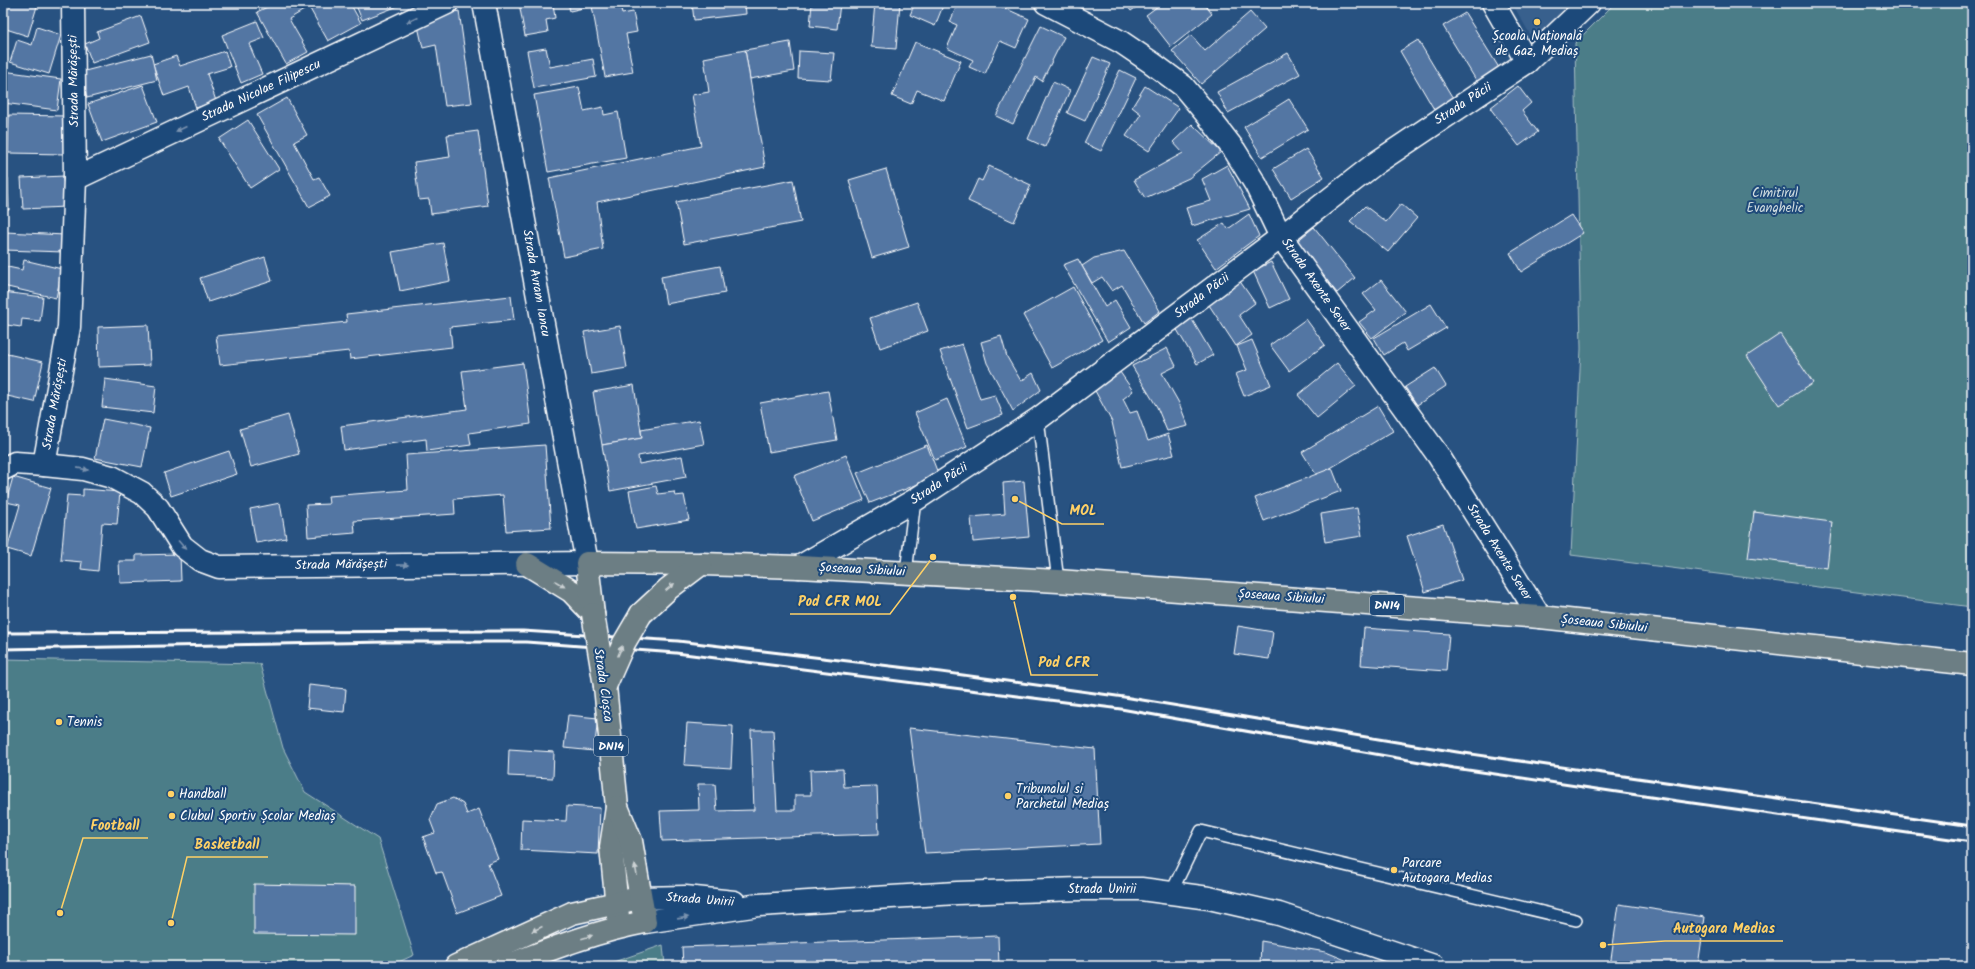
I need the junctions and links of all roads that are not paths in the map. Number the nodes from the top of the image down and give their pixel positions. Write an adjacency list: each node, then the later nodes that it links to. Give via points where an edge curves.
1 (73, 3): 8 (street, Strada Mărășești)
2 (447, 3): 8 (street, Strada Nicolae Filipescu, one-way to 8)
3 (484, 3): 14 (street, Strada Avram Iancu)
4 (1046, 3): 9 (street, Strada Axente Sever, via 1121,42 1183,86 1235,151 1256,185)
5 (1493, 3): 7 (street)
6 (1589, 3): 7 (street, Strada Păcii)
7 (1527, 62): 9 (street, Strada Păcii, via 1376,162)
8 (75, 179): 11 (street, Strada Mărășești, via 69,326)
9 (1282, 237): 10 (street, Strada Păcii); 21 (street, Strada Axente Sever, via 1438,455)
10 (1038, 419): 13 (street, Strada Păcii); 19 (lane)
11 (44, 464): 12 (street, via 15,463); 15 (street, Strada Mărășești, one-way to 15, via 83,469 112,477 142,493 158,508 182,546 200,560 219,567)
12 (3, 468)
13 (915, 500): 17 (street, Strada Păcii); 18 (lane)
14 (587, 563): 15 (street, Strada Mărășești); 16 (main road, Șoseaua Sibiului / DN14); 20 (main road, Strada Cloșca / DN14)
15 (527, 564): 20 (main road, one-way to 20, via 571,591)
16 (701, 564): 17 (main road, Șoseaua Sibiului / DN14); 23 (main road, DN14, one-way to 16, bridge, via 624,643 641,614)
17 (799, 567): 18 (main road, Șoseaua Sibiului / DN14)
18 (906, 572): 19 (main road, Șoseaua Sibiului / DN14)
19 (1058, 580): 21 (main road, Șoseaua Sibiului / DN14)
20 (593, 614): 23 (main road, Strada Cloșca / DN14, bridge)
21 (1540, 617): 22 (main road, Șoseaua Sibiului / DN14)
22 (1972, 664)
23 (605, 686): 24 (main road, Strada Cloșca / DN14)
24 (617, 806): 26 (main road, Strada Cloșca / DN14, one-way to 24, via 631,841); 27 (main road, Strada Cloșca / DN14, via 611,847)
25 (1171, 893): 28 (street, Strada Unirii, via 1141,889 1080,889 957,893); 29 (lane, via 1201,831); 35 (street, Strada Unirii, via 1209,898 1278,914)
26 (641, 898): 27 (main road); 28 (street, Strada Unirii, via 685,897); 30 (main road, Strada Cloșca / DN14)
27 (616, 902): 31 (main road, Strada Cloșca / DN14); 33 (main road, one-way to 33, via 572,913)
28 (759, 906): 30 (street, Strada Unirii, one-way to 28)
29 (1576, 920)
30 (644, 922): 31 (main road)
31 (619, 927): 32 (main road, one-way to 31)
32 (537, 960): 34 (main road)
33 (456, 966)
34 (506, 966)
35 (1434, 966)

